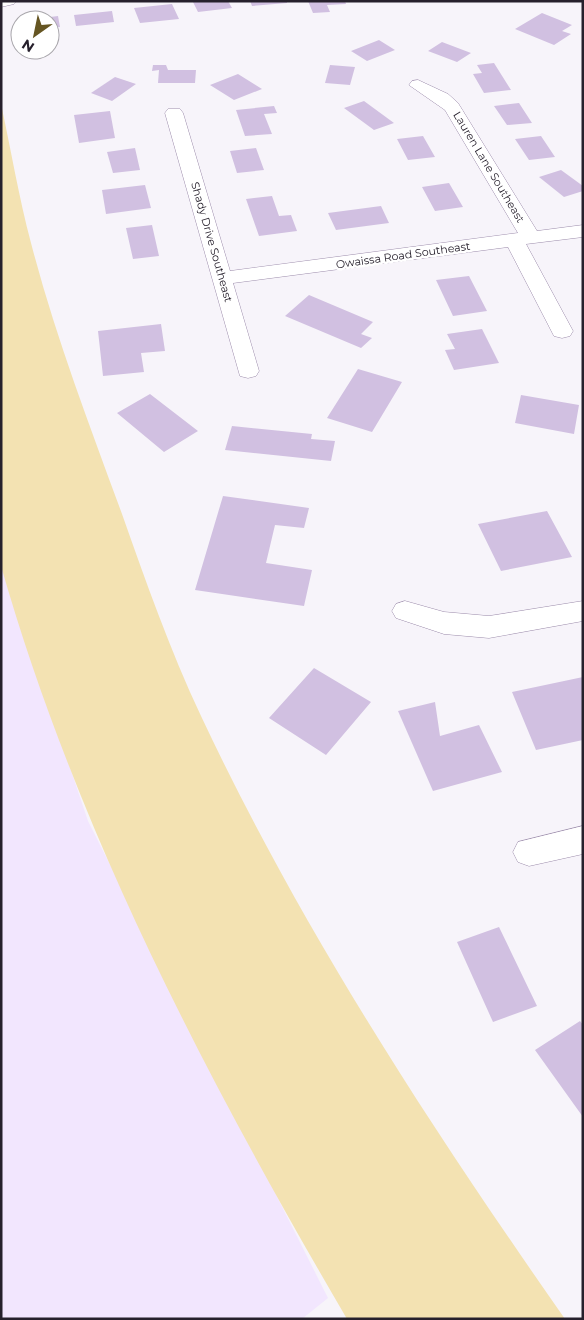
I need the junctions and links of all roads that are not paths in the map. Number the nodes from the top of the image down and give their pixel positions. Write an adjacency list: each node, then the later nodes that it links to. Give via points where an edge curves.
1 (9, 1): 2 (street)
2 (1, 2)
3 (418, 85): 6 (street, Lauren Lane Southeast, via 452,106)
4 (174, 113): 7 (street, Shady Drive Southeast)
5 (583, 231): 6 (street, Owaissa Road Southeast)
6 (523, 239): 7 (street, Owaissa Road Southeast); 8 (street, Lauren Lane Southeast)
7 (223, 278): 9 (street, Shady Drive Southeast)
8 (562, 331)
9 (248, 371)
10 (406, 611): 11 (street, via 444,623 489,627)
11 (583, 611)
12 (583, 840): 13 (street)
13 (529, 852)

